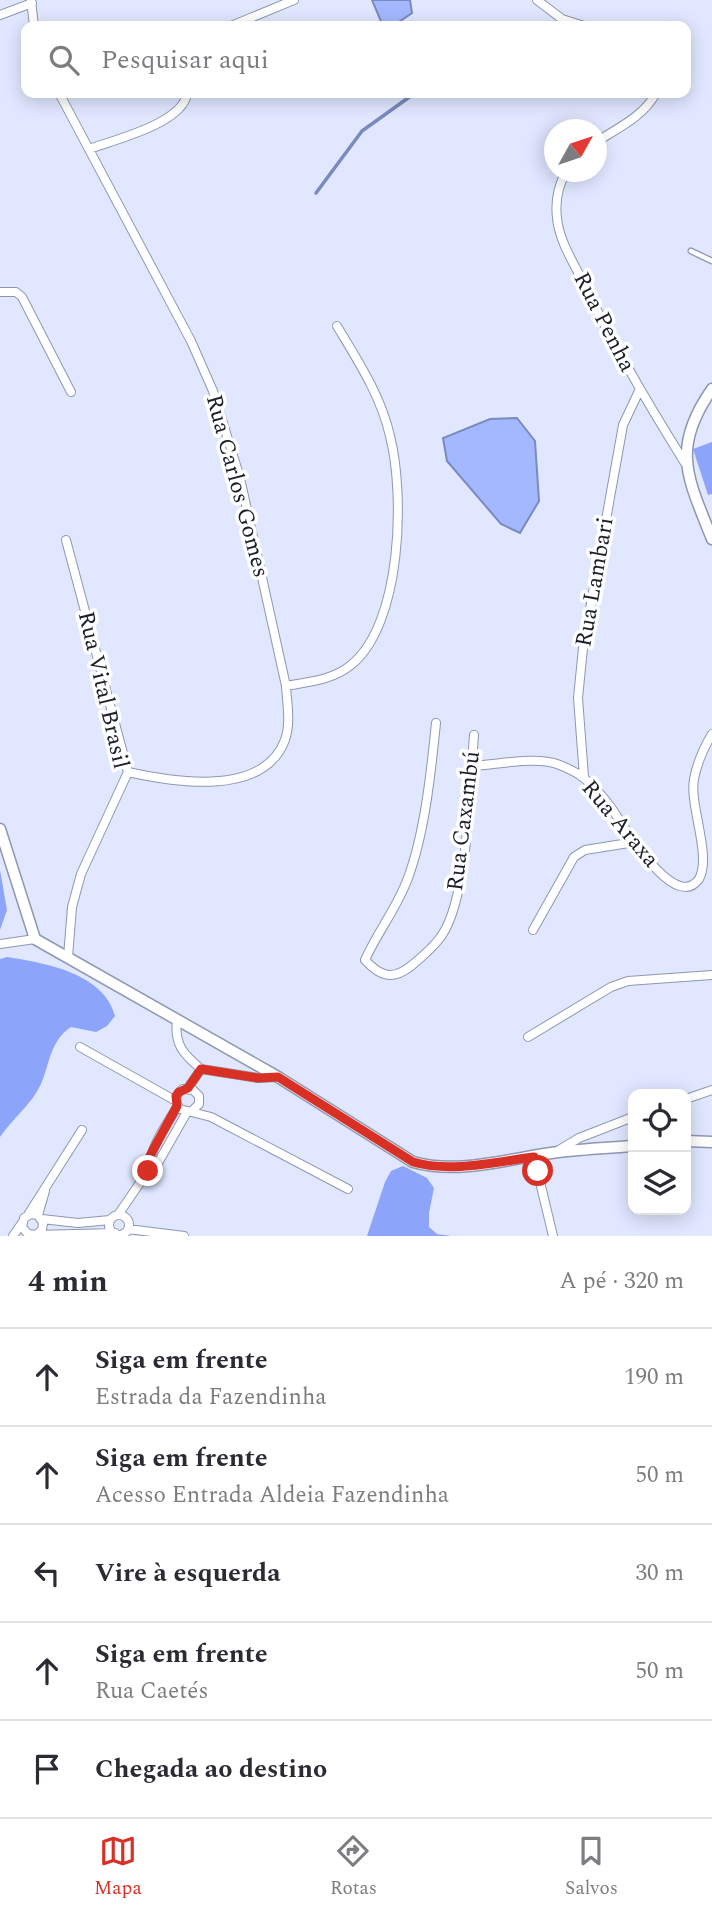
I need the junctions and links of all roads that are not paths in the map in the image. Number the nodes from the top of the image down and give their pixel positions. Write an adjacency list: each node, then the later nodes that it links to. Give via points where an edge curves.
1 (294, 0): 6 (street)
2 (537, 0): 7 (street)
3 (31, 2): 4 (street); 5 (street)
4 (0, 15)
5 (33, 21)
6 (243, 21)
7 (568, 21)
8 (63, 98): 12 (street, Rua Carlos Gomes)
9 (186, 98): 12 (street, via 169,118)
10 (653, 98): 11 (street, via 637,116)
11 (607, 136)
12 (89, 149): 24 (street, Rua Carlos Gomes, via 213,391 240,478)
13 (561, 182): 19 (street, Rua Penha, via 557,220 566,247)
14 (691, 251): 15 (lane)
15 (712, 261)
16 (0, 292): 20 (street, via 16,292 22,297)
17 (337, 326): 24 (street, via 369,380 390,435 398,485 389,595 373,640 352,664 333,675)
18 (712, 390): 21 (street, via 692,427)
19 (639, 391): 21 (street, Rua Penha); 30 (street, Rua Lambari, via 624,425 583,648 578,698)
20 (71, 392)
21 (685, 463): 22 (street)
22 (712, 539)
23 (66, 540): 29 (street, Rua Vital Brasil)
24 (286, 686): 29 (street, Rua Carlos Gomes, via 289,719 285,740 274,756 251,772 225,781 195,782)
25 (436, 723): 28 (street, Rua Caxambú, via 428,793 409,876 365,960 376,972 393,975 406,970 443,934 463,863)
26 (474, 734): 28 (street, Rua Caxambú)
27 (712, 734): 32 (street, Rua Araxa, via 693,780 704,856 697,881 670,883)
28 (472, 766): 30 (street, Rua Araxa, via 545,761)
29 (128, 772): 36 (street, Rua Vital Brasil, via 81,874 72,907)
30 (584, 777): 32 (street, Rua Araxa)
31 (0, 829): 34 (street)
32 (635, 842): 33 (street, via 585,850 575,857)
33 (533, 930)
34 (35, 939): 35 (street); 36 (street)
35 (0, 944)
36 (68, 957): 38 (street)
37 (712, 975): 39 (street, via 628,981)
38 (177, 1020): 41 (street, via 177,1041); 42 (street)
39 (528, 1037)
40 (80, 1047): 45 (street)
41 (199, 1073): 42 (street); 43 (street); 47 (street)
42 (278, 1077): 59 (street, via 413,1162 455,1166)
43 (188, 1088): 46 (street); 47 (street)
44 (712, 1090): 48 (street)
45 (158, 1091): 46 (street); 49 (street)
46 (179, 1092): 49 (street)
47 (197, 1093): 50 (street)
48 (691, 1097)
49 (177, 1104): 51 (street); 60 (street, via 149,1158)
50 (199, 1104): 51 (street); 52 (street)
51 (190, 1111): 52 (street); 60 (street, via 158,1163)
52 (211, 1117): 62 (street)
53 (628, 1119): 58 (street)
54 (82, 1130): 61 (street)
55 (691, 1141): 56 (street)
56 (712, 1142)
57 (628, 1146): 58 (street)
58 (556, 1152): 59 (street)
59 (534, 1157): 74 (street)
60 (148, 1171): 63 (street)
61 (47, 1185): 65 (street); 66 (street)
62 (348, 1189)
63 (134, 1194): 64 (street); 69 (street)
64 (118, 1214): 67 (street); 69 (street)
65 (28, 1215): 66 (street); 68 (street)
66 (40, 1217): 67 (street, via 78,1223); 71 (street, via 42,1230)
67 (110, 1220): 70 (street)
68 (22, 1223): 71 (street, via 23,1230); 72 (street)
69 (128, 1224): 70 (street, via 122,1234); 73 (street)
70 (115, 1233): 71 (street)
71 (33, 1235)
72 (13, 1236)
73 (184, 1236)
74 (553, 1236)

